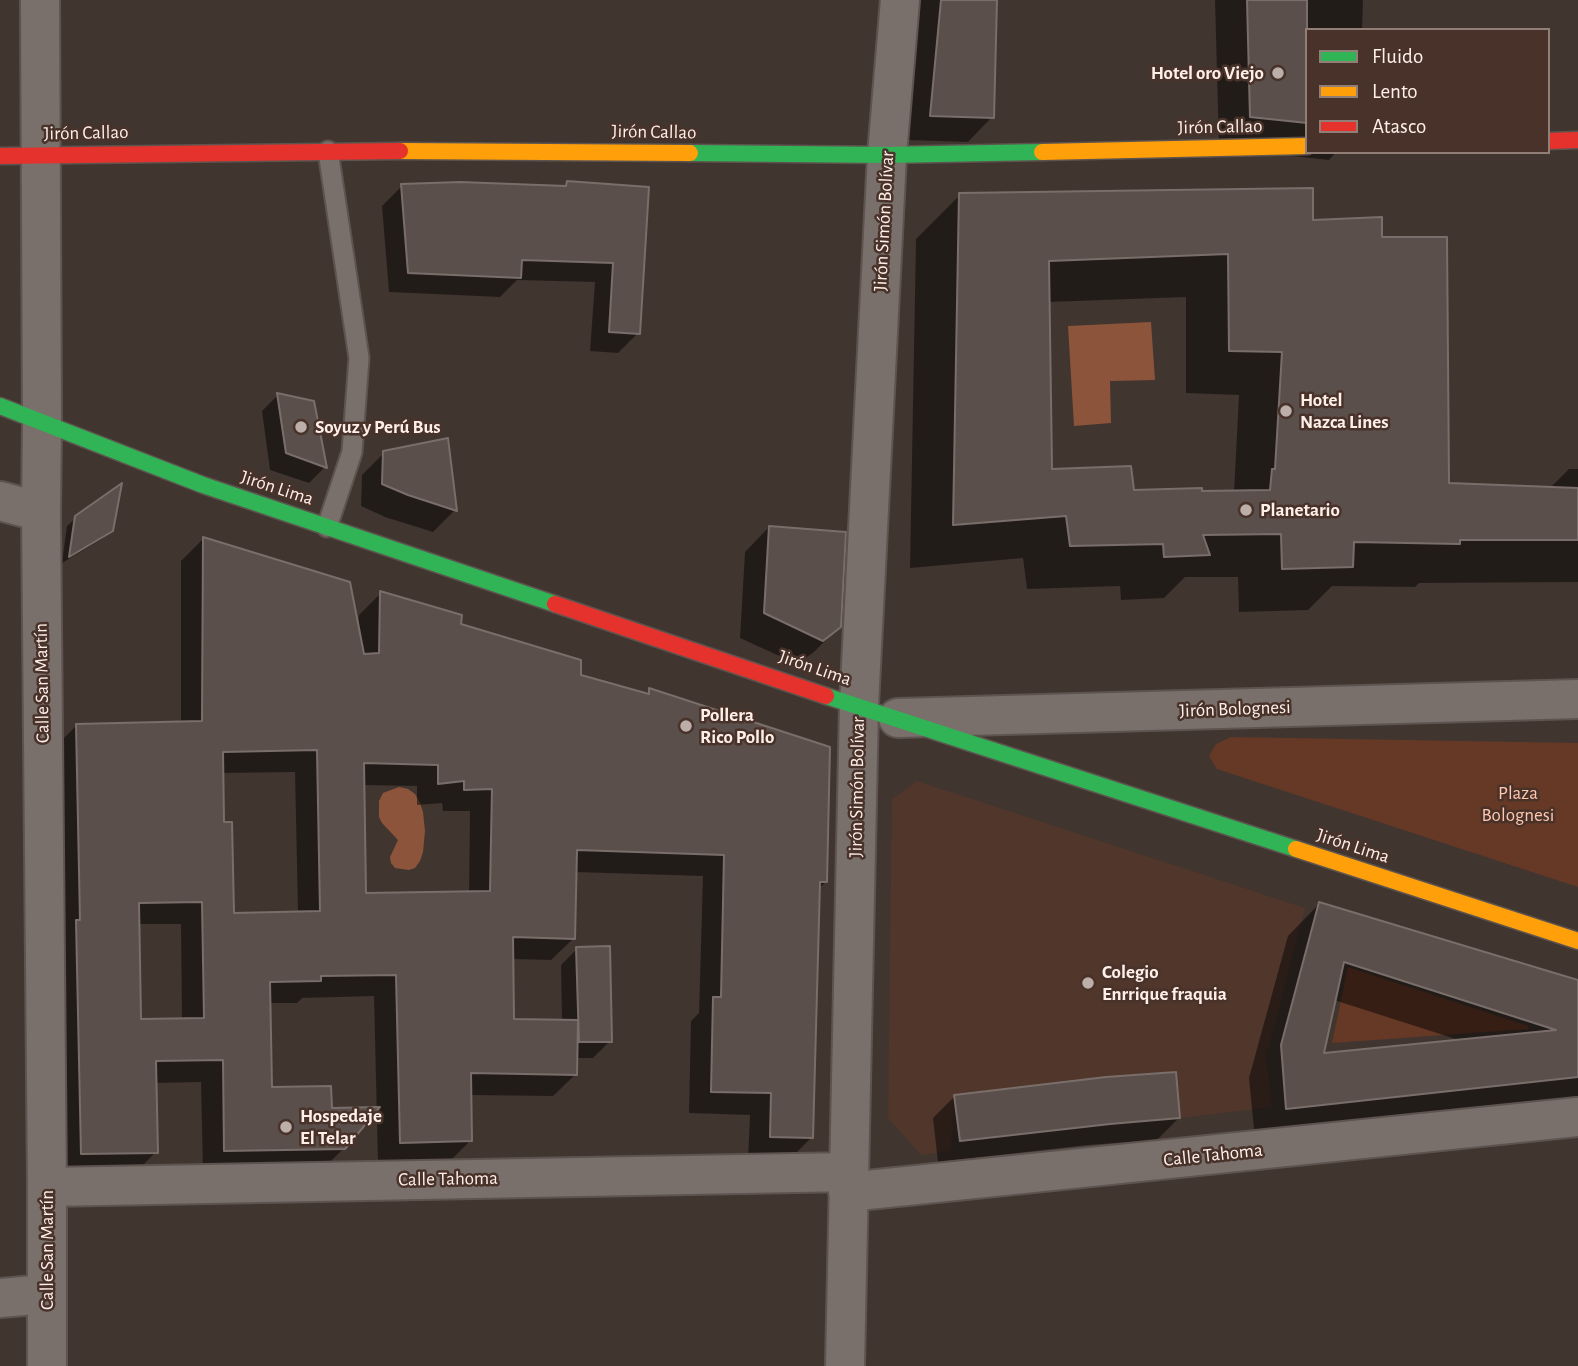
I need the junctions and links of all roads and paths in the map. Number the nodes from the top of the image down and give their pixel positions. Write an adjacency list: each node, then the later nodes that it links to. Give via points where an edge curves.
1 (40, 0): 7 (street, Calle San Martín)
2 (900, 0): 8 (street, Jirón Simón Bolívar)
3 (1578, 140): 4 (street)
4 (1550, 141)
5 (1305, 146): 8 (street, Jirón Callao)
6 (328, 151): 7 (street, Jirón Callao); 8 (street, Jirón Callao); 15 (lane, via 359,358 352,452)
7 (40, 155): 9 (street, Jirón Callao); 12 (street, Calle San Martín)
8 (887, 155): 17 (street, Jirón Simón Bolívar)
9 (0, 156)
10 (0, 406): 12 (street, Jirón Lima)
11 (0, 418): 12 (street, Jirón Lima)
12 (42, 424): 14 (street, Calle San Martín); 15 (street, Jirón Lima)
13 (0, 501): 14 (street)
14 (41, 512): 21 (street, Calle San Martín)
15 (327, 527): 17 (street, Jirón Lima)
16 (1578, 699): 17 (street, Jirón Bolognesi)
17 (875, 712): 18 (street, Jirón Lima); 20 (street, Jirón Simón Bolívar)
18 (1578, 942)
19 (1578, 1118): 20 (street, Calle Tahoma)
20 (849, 1182): 21 (street, Calle Tahoma); 25 (street, Jirón Simón Bolívar)
21 (47, 1187): 22 (street, Calle San Martín)
22 (46, 1294): 23 (street); 24 (street, Calle San Martín)
23 (0, 1298)
24 (47, 1366)
25 (845, 1366)

